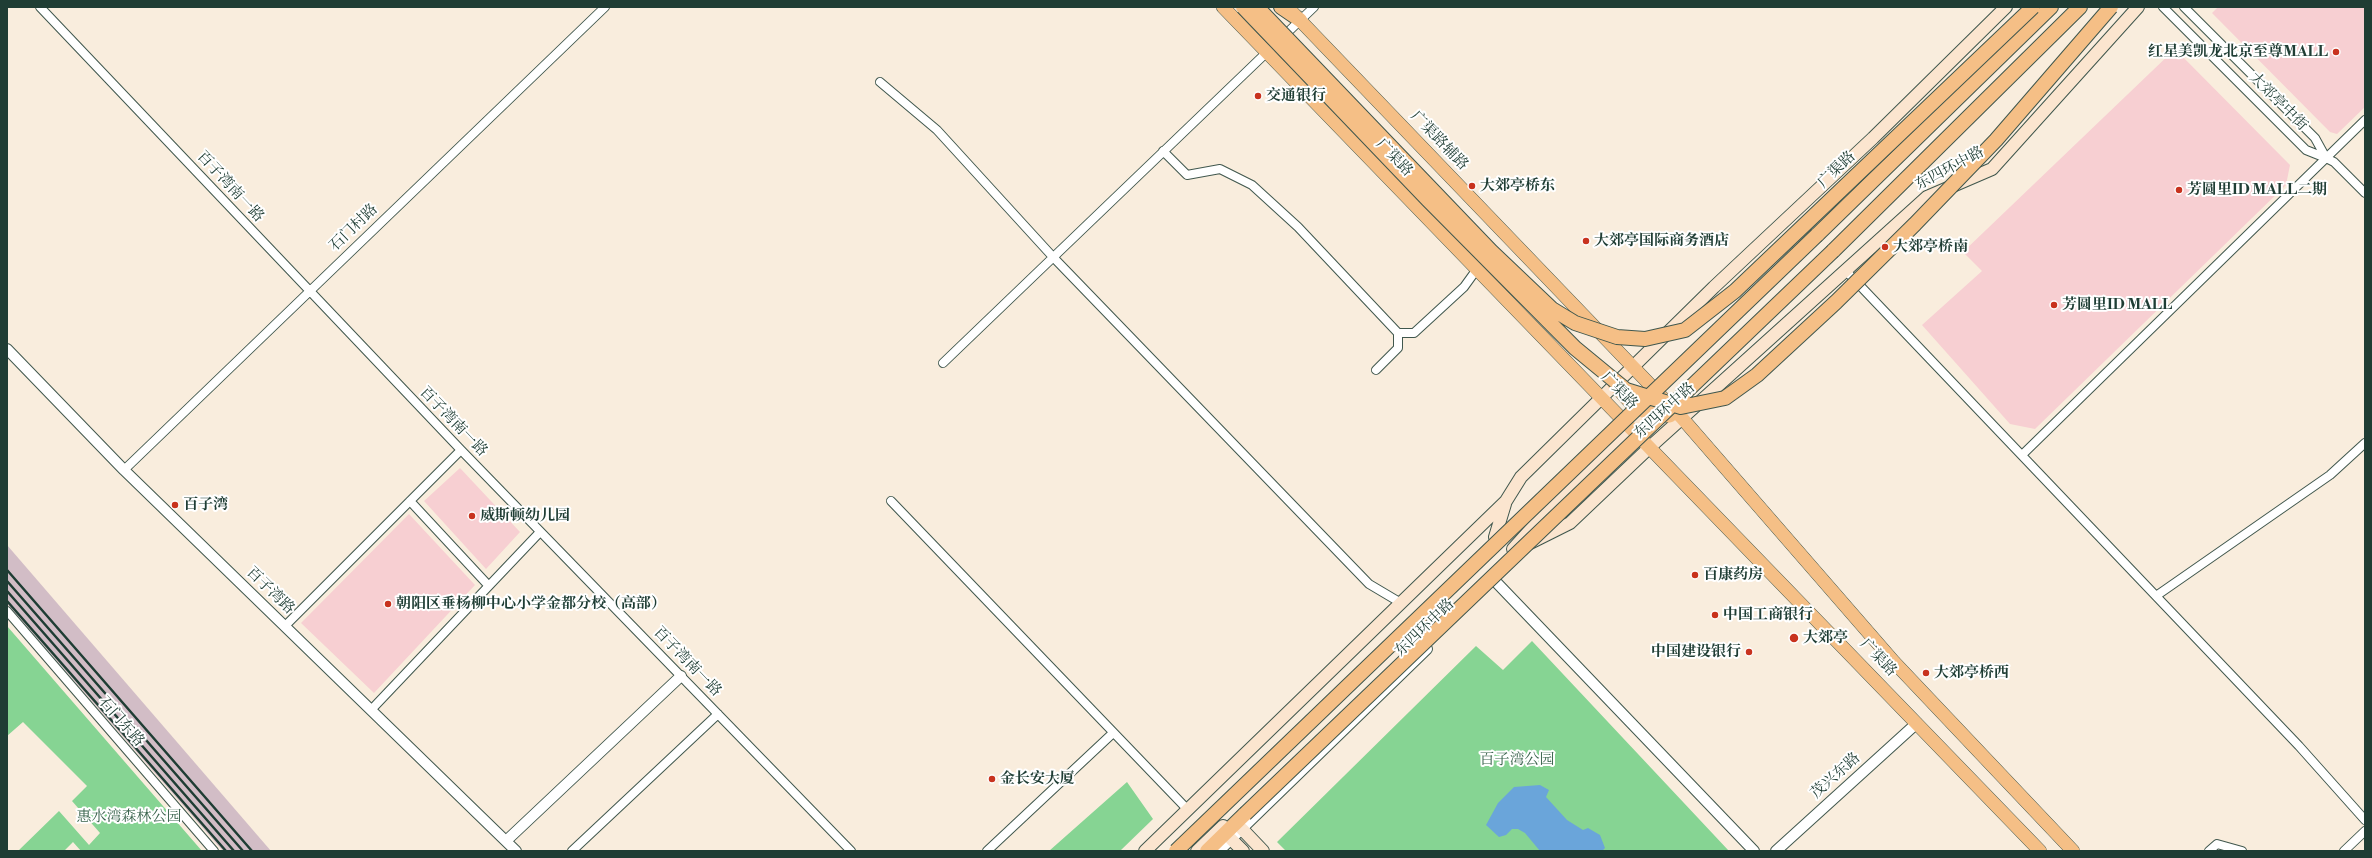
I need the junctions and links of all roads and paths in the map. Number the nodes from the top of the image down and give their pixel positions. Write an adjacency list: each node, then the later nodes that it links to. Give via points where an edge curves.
1 (40, 7): 27 (street, 百子湾南一路)
2 (605, 7): 27 (street, 石门村路)
3 (1223, 7): 18 (main road, 广渠路)
4 (1243, 7): 13 (highway, 广渠路, bridge, via 1428,200 1575,348 1626,390 1681,407 1725,398 1757,376 1916,224 1996,140)
5 (1257, 7): 10 (highway, 广渠路, bridge, via 1491,251 1552,309 1575,323 1617,337 1645,339 1685,330 1735,291)
6 (1281, 7): 17 (highway)
7 (1287, 7): 17 (main road, 广渠路辅路)
8 (1314, 7): 17 (street)
9 (2006, 7): 33 (main road)
10 (2033, 7)
11 (2052, 7): 80 (highway, 东四环中路, bridge)
12 (2080, 7): 82 (highway, 东四环中路, bridge, via 1833,252)
13 (2111, 7)
14 (2138, 7): 26 (main road, 东四环中路, via 1992,169 1927,197)
15 (2163, 7): 22 (street, 大郊亭中街, via 2306,150)
16 (2184, 7): 22 (street, 大郊亭中街, via 2315,138)
17 (1300, 20): 18 (street); 33 (main road, 广渠路辅路)
18 (1268, 51): 21 (street); 28 (main road, 广渠路)
19 (880, 82): 24 (street, via 937,130)
20 (2365, 120): 22 (street)
21 (1163, 151): 24 (street); 29 (street, via 1187,175 1220,169 1252,185 1298,227)
22 (2326, 158): 23 (street, 大郊亭中街, via 2334,162); 45 (street)
23 (2365, 193)
24 (1053, 257): 32 (street); 59 (street, via 1369,584)
25 (1477, 269): 29 (street, via 1464,287 1414,333); 30 (main road, via 1491,267 1506,276)
26 (1846, 271): 40 (main road, 东四环中路); 45 (street)
27 (309, 292): 44 (street, 百子湾南一路); 46 (street, 石门村路)
28 (1525, 318): 30 (main road, via 1544,322); 37 (main road, 广渠路)
29 (1398, 333): 34 (street, via 1398,348)
30 (1569, 339): 35 (main road)
31 (7, 349): 46 (street, 百子湾路)
32 (943, 363)
33 (1632, 368): 35 (main road); 36 (main road, 广渠路)
34 (1376, 370)
35 (1615, 385): 37 (main road); 38 (main road)
36 (1657, 392): 38 (main road, 东四环中路); 40 (main road, 广渠路)
37 (1602, 397): 39 (main road, 广渠路); 51 (main road, via 1521,477)
38 (1639, 409): 39 (main road, 东四环中路); 40 (main road); 41 (main road, 东四环中路)
39 (1620, 416): 41 (main road, 广渠路); 47 (main road, 东四环中路)
40 (1682, 418): 43 (main road, 东四环中路); 89 (main road, 广渠路, via 1894,662)
41 (1631, 428): 43 (main road, 广渠路); 48 (main road, 东四环中路)
42 (2365, 443): 58 (street, via 2330,475)
43 (1650, 447): 54 (main road, 东四环中路, via 1570,522); 65 (main road, 广渠路)
44 (461, 450): 50 (street); 52 (street, 百子湾南一路)
45 (2022, 455): 58 (street)
46 (124, 470): 61 (street, 百子湾路)
47 (1557, 477): 48 (main road); 53 (main road, 东四环中路)
48 (1568, 488): 55 (main road, 东四环中路)
49 (891, 500): 66 (street)
50 (410, 501): 57 (street); 61 (street)
51 (1506, 501): 53 (main road); 59 (main road)
52 (540, 532): 57 (street); 62 (street, 百子湾南一路)
53 (1495, 537): 79 (main road, 东四环中路)
54 (1543, 537): 55 (main road); 56 (street, 东四环中路)
55 (1511, 552): 81 (main road, 东四环中路)
56 (1496, 582): 69 (street, 东四环中路); 86 (street)
57 (488, 585): 63 (street)
58 (2156, 596): 68 (street, via 2299,746)
59 (1401, 603): 67 (main road)
60 (7, 611): 73 (street, 石门东路)
61 (285, 626): 63 (street, 百子湾路)
62 (681, 676): 64 (street, 百子湾南一路); 72 (street)
63 (371, 710): 72 (street, 百子湾路)
64 (718, 714): 75 (street); 76 (street, 百子湾南一路)
65 (1917, 723): 87 (street, 茂兴东路); 88 (main road, 广渠路)
66 (1113, 733): 67 (street); 77 (street)
67 (1188, 810): 78 (main road)
68 (2365, 820)
69 (1242, 829): 71 (street, 东四环中路); 85 (main road)
70 (2365, 831): 92 (street)
71 (1231, 839): 83 (street, 东四环中路); 84 (main road)
72 (506, 841): 74 (street, 百子湾路)
73 (214, 851)
74 (516, 851)
75 (572, 851)
76 (852, 851)
77 (987, 851)
78 (1145, 851)
79 (1168, 851)
80 (1176, 851)
81 (1197, 851)
82 (1207, 851)
83 (1219, 851)
84 (1243, 851)
85 (1263, 851)
86 (1754, 851)
87 (1776, 851)
88 (2040, 851)
89 (2073, 851)
90 (2209, 851): 91 (street, via 2217,844)
91 (2242, 851)
92 (2344, 851)

